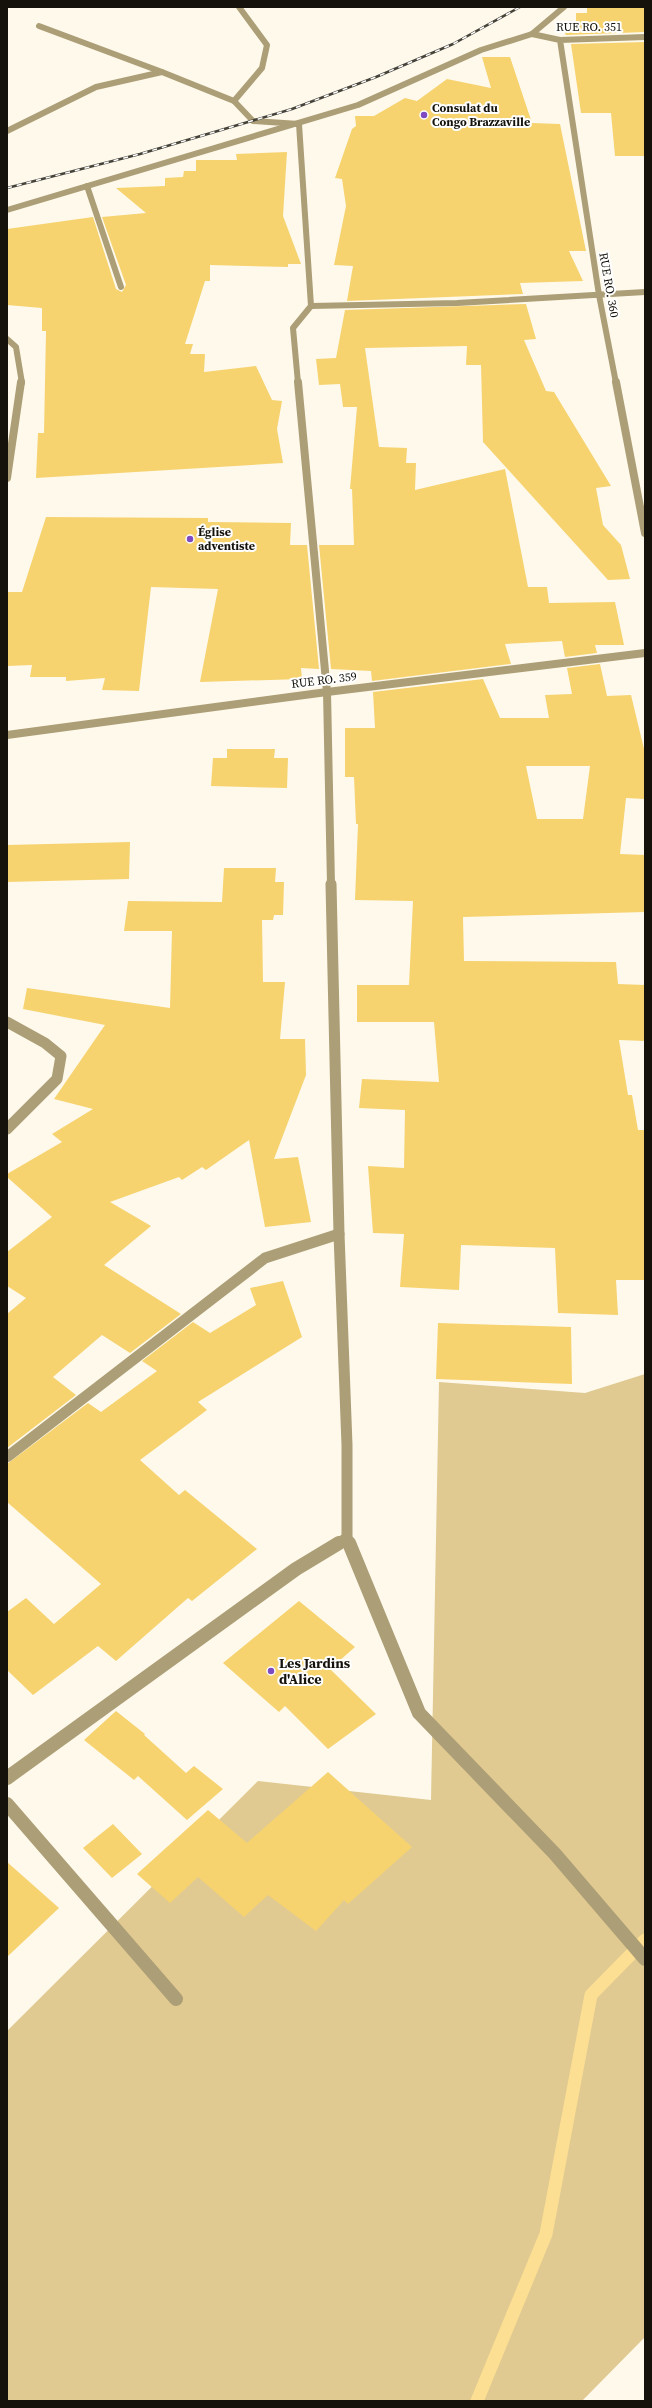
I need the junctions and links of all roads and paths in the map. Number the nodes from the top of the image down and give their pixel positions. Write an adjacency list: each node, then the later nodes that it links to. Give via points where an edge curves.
1 (239, 7): 8 (street, via 267,45 262,68)
2 (564, 7): 4 (street)
3 (40, 26): 7 (street)
4 (532, 34): 6 (street, RUE RO. 351); 9 (street, via 481,50 402,87)
5 (645, 38): 6 (street, RUE RO. 351)
6 (560, 40): 15 (street, RUE RO. 360)
7 (162, 72): 8 (street); 10 (street, via 96,87)
8 (234, 101): 9 (street, via 253,121)
9 (300, 124): 11 (street); 16 (street)
10 (7, 131)
11 (87, 186): 12 (street); 13 (street)
12 (7, 210)
13 (121, 287)
14 (645, 292): 15 (street)
15 (599, 295): 16 (street, via 457,303); 19 (street, RUE RO. 360)
16 (311, 306): 21 (street, via 293,328)
17 (7, 339): 18 (street, via 16,347 22,386)
18 (7, 478)
19 (645, 533)
20 (645, 653): 21 (street, RUE RO. 359)
21 (327, 692): 22 (street, RUE RO. 359); 25 (street)
22 (7, 735)
23 (7, 1022): 24 (street, via 45,1043 61,1056 57,1079)
24 (7, 1129)
25 (340, 1234): 26 (street, via 265,1258); 27 (street, via 347,1445)
26 (7, 1457)
27 (347, 1538): 28 (street, via 296,1569); 30 (street, via 419,1713 555,1854)
28 (7, 1778)
29 (7, 1804): 31 (street)
30 (645, 1959)
31 (176, 1999)

